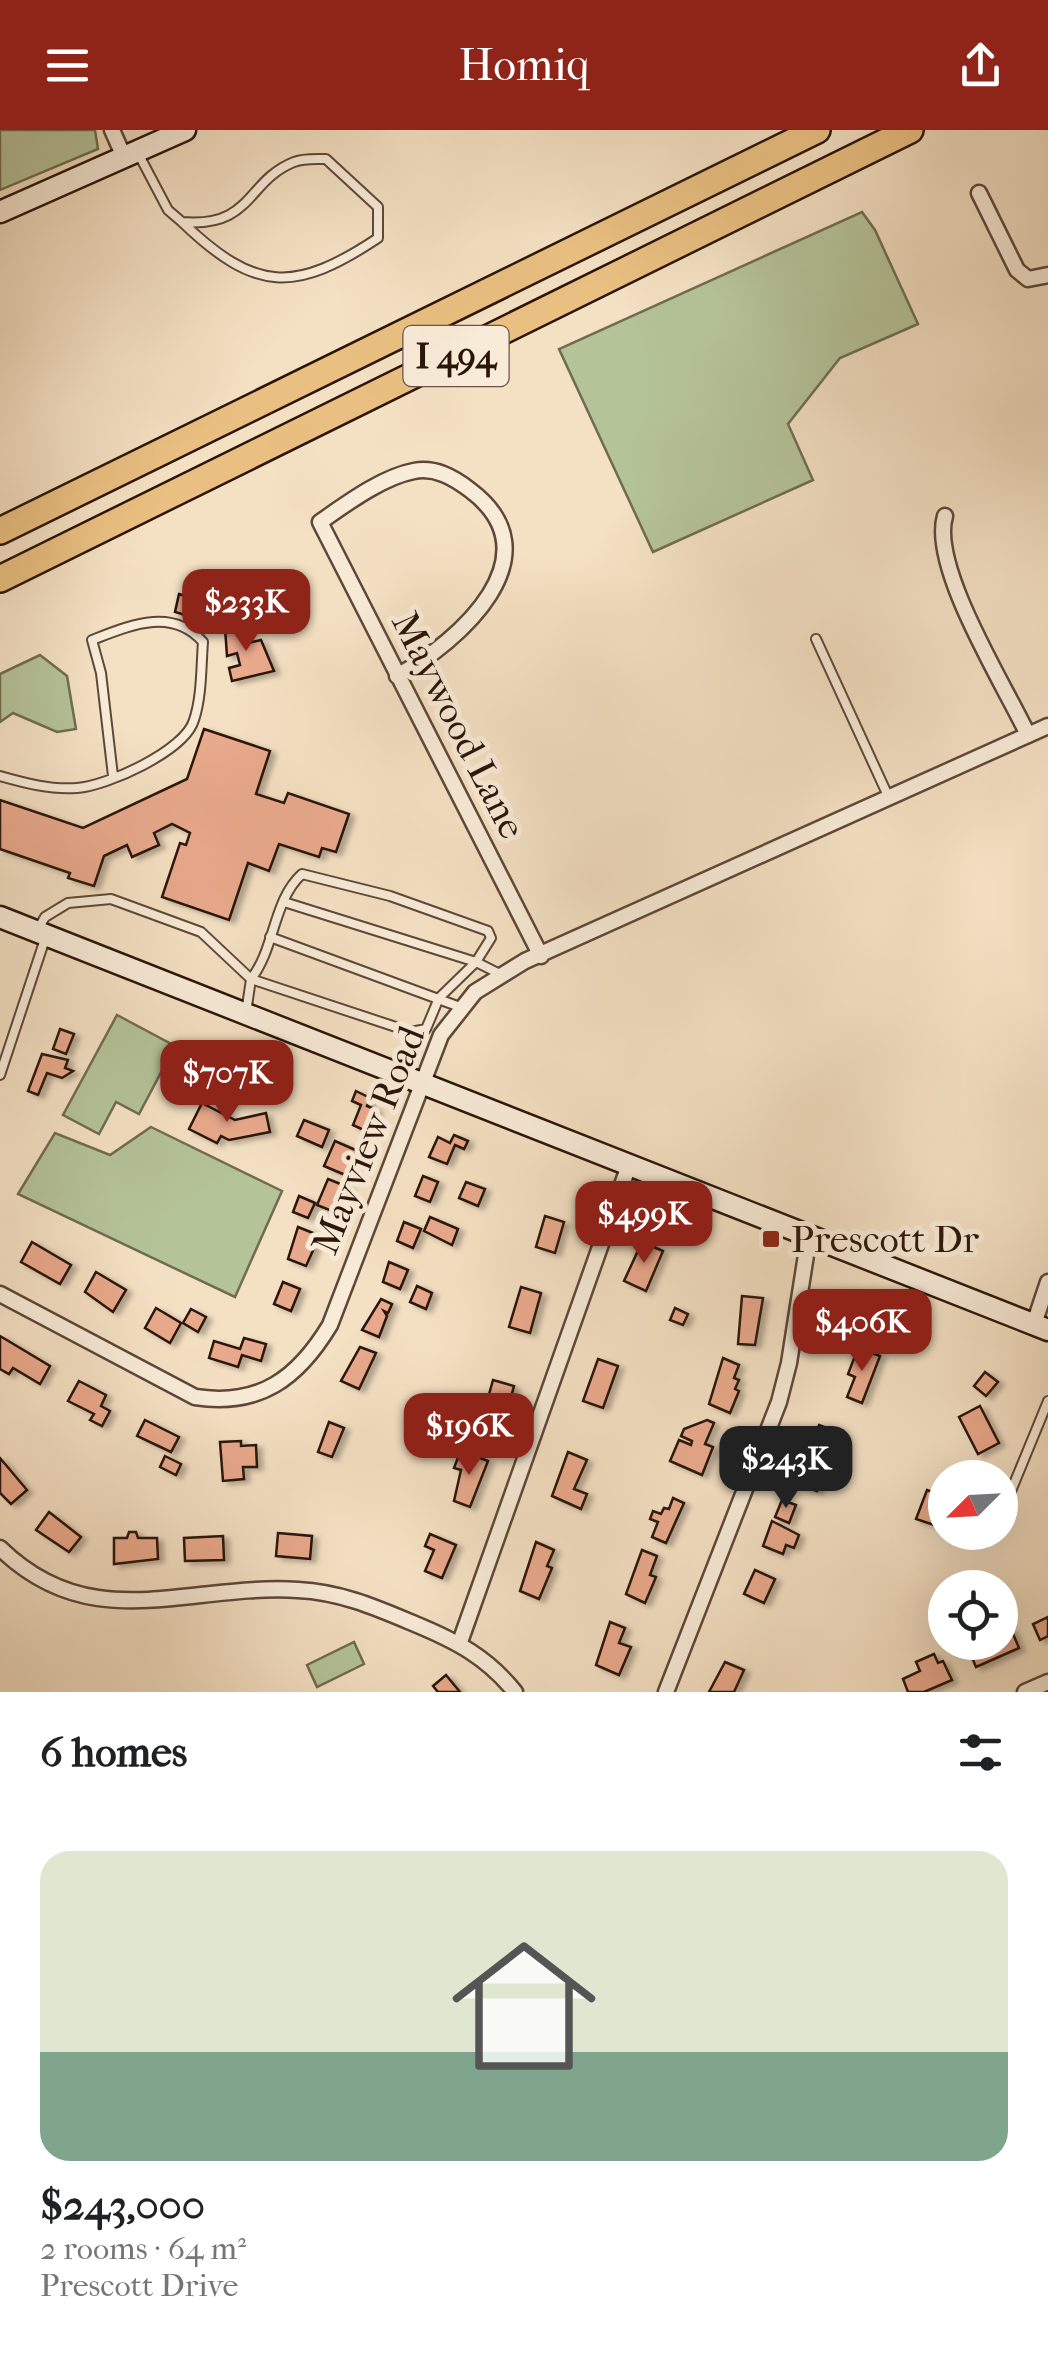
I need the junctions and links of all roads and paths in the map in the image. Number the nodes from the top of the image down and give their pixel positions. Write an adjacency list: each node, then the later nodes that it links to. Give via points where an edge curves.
1 (112, 130): 5 (street)
2 (185, 130): 5 (main road)
3 (817, 130): 11 (highway, I 494)
4 (910, 130): 12 (highway, I 494)
5 (130, 154): 7 (main road); 8 (lane)
6 (979, 193): 9 (street, via 1017,270 1028,278)
7 (0, 212)
8 (182, 222): 8 (lane, via 231,216 296,160 326,159 366,194 380,218 378,238 346,260 313,275 268,280 205,244)
9 (1048, 276)
10 (945, 516): 16 (street, via 940,534 946,566)
11 (0, 532)
12 (0, 579)
13 (816, 638): 19 (lane)
14 (397, 676): 14 (street, Maywood Lane, via 420,664 491,596 503,566 496,518 470,490 440,472 398,477 320,522); 24 (street, Maywood Lane)
15 (1048, 726): 16 (street, Mayview Road)
16 (1028, 735): 19 (street, Mayview Road)
17 (0, 776): 18 (lane, via 80,788)
18 (113, 776): 18 (lane, via 172,747 194,723 203,642 189,626 136,623 92,640)
19 (889, 798): 24 (street, Mayview Road)
20 (284, 902): 23 (lane); 25 (lane); 25 (lane, via 302,874 390,896 488,931 491,938)
21 (0, 917): 22 (main road)
22 (42, 933): 27 (lane, via 45,917 68,903 110,899 202,932); 30 (main road); 31 (lane)
23 (270, 937): 27 (lane); 28 (lane)
24 (542, 956): 26 (street, Mayview Road)
25 (476, 962): 26 (lane); 28 (lane)
26 (500, 974): 29 (street, Mayview Road)
27 (250, 979): 28 (lane, via 411,1032 426,1029); 30 (lane)
28 (439, 998): 29 (lane)
29 (460, 1007): 32 (street, Mayview Road)
30 (246, 1015): 32 (main road)
31 (0, 1076)
32 (422, 1085): 33 (main road); 36 (street, Mayview Road, via 330,1325 302,1367 268,1388 231,1398 195,1397)
33 (628, 1168): 34 (main road); 41 (street)
34 (809, 1236): 37 (main road); 44 (street, via 778,1402)
35 (1048, 1282): 37 (street)
36 (0, 1294)
37 (1041, 1327)
38 (1048, 1401): 39 (lane)
39 (1018, 1474)
40 (0, 1548): 41 (street, via 36,1579 90,1599 319,1592)
41 (460, 1642): 43 (street)
42 (1048, 1682): 45 (street)
43 (514, 1692)
44 (666, 1692)
45 (1025, 1692)

